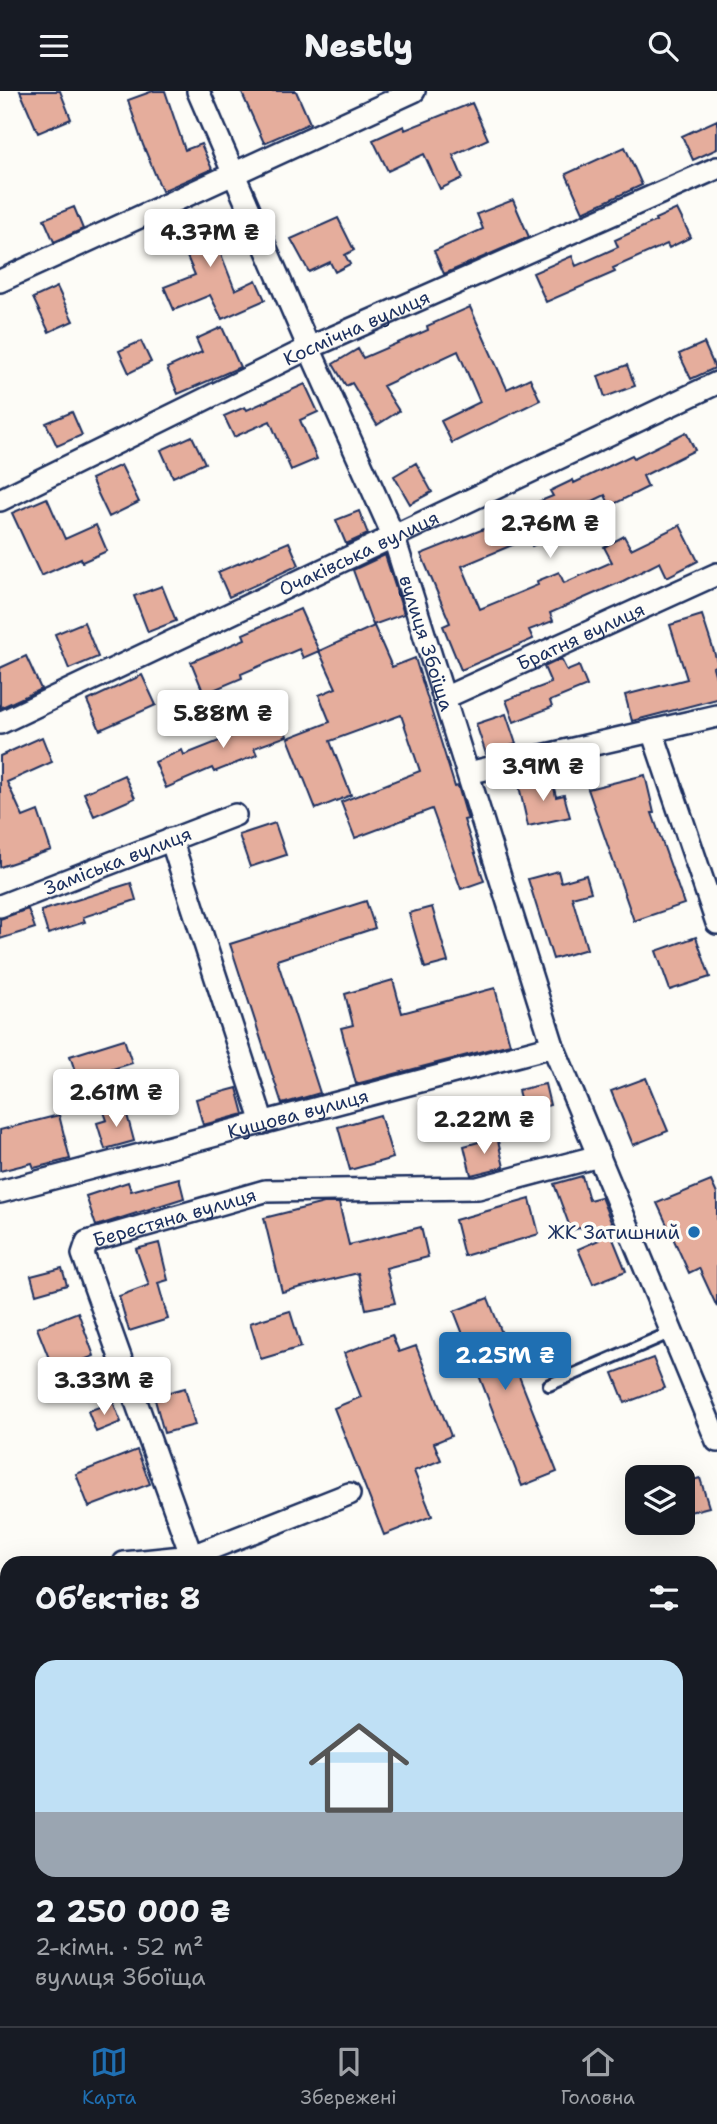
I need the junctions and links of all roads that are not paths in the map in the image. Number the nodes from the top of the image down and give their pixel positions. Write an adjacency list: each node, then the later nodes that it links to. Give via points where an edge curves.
1 (198, 91): 4 (street, вулиця Збоїща)
2 (414, 91): 4 (street)
3 (717, 168): 6 (street, Космічна вулиця)
4 (232, 174): 5 (street); 6 (street, вулиця Збоїща)
5 (0, 281)
6 (309, 348): 8 (street, Космічна вулиця); 9 (street, вулиця Збоїща)
7 (717, 383): 9 (street, Очаківська вулиця)
8 (0, 500)
9 (393, 535): 11 (street, вулиця Збоїща); 13 (street, Очаківська вулиця)
10 (717, 574): 11 (street, Братня вулиця)
11 (444, 698): 15 (street, вулиця Збоїща)
12 (717, 716): 14 (street)
13 (0, 723)
14 (652, 731): 15 (street); 19 (street)
15 (468, 773): 20 (street, вулиця Збоїща)
16 (235, 815): 17 (street, Заміська вулиця)
17 (171, 839): 18 (street, Заміська вулиця); 21 (street)
18 (0, 906)
19 (717, 923)
20 (553, 1046): 21 (street, Кущова вулиця); 22 (street, вулиця Збоїща)
21 (262, 1123): 23 (street, Кущова вулиця)
22 (599, 1156): 24 (street, вулиця Збоїща); 28 (street, Берестяна вулиця, via 478,1188 265,1191 87,1242 83,1254)
23 (0, 1192)
24 (672, 1332): 25 (lane); 26 (street, вулиця Збоїща)
25 (549, 1385)
26 (717, 1441)
27 (349, 1494): 29 (street)
28 (192, 1556)
29 (200, 1556)

